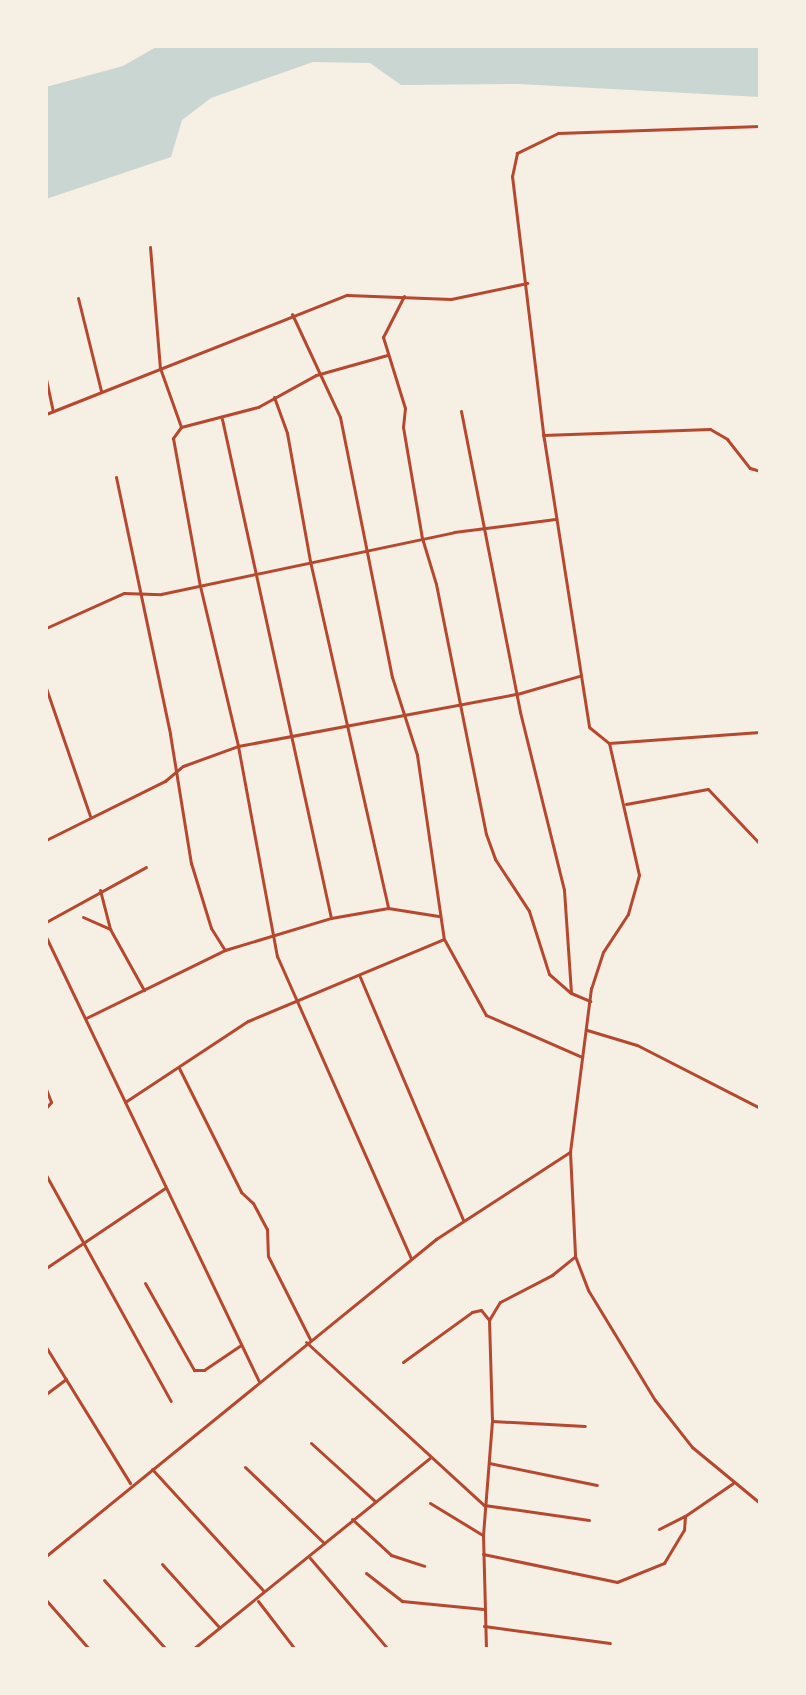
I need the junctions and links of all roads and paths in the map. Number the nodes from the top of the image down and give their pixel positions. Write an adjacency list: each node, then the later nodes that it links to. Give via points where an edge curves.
1 (760, 126): 3 (street, via 558,133 529,143 517,153 512,176)
2 (150, 247): 8 (street)
3 (527, 283): 4 (street, via 451,299); 18 (street)
4 (404, 296): 6 (street, via 347,295); 7 (street, via 384,334)
5 (78, 298): 11 (street)
6 (292, 314): 8 (street); 9 (street)
7 (387, 355): 9 (street); 23 (street, via 405,408 403,427)
8 (160, 368): 11 (street); 17 (street)
9 (323, 372): 12 (street); 24 (street, via 340,417)
10 (46, 379): 13 (street)
11 (101, 391): 13 (street)
12 (274, 397): 16 (street); 25 (street, via 287,433)
13 (53, 411): 15 (street)
14 (461, 411): 22 (street)
15 (46, 414)
16 (222, 419): 17 (street); 26 (street)
17 (181, 427): 27 (street, via 173,438)
18 (543, 435): 19 (street, via 710,429 727,439 750,468); 21 (street)
19 (760, 471)
20 (116, 477): 28 (street)
21 (555, 519): 22 (street); 30 (street)
22 (480, 529): 23 (street); 32 (street)
23 (422, 538): 24 (street); 33 (street)
24 (367, 550): 25 (street); 34 (street)
25 (310, 561): 26 (street); 35 (street)
26 (256, 574): 27 (street); 37 (street)
27 (200, 586): 28 (street, via 161,594); 39 (street)
28 (138, 591): 29 (street); 40 (street)
29 (46, 628)
30 (579, 676): 32 (street); 38 (street, via 589,727)
31 (46, 688): 42 (street)
32 (517, 694): 33 (street); 59 (street, via 564,890)
33 (461, 705): 34 (street); 59 (street, via 495,859 529,911 549,974)
34 (401, 712): 35 (street); 48 (street, via 417,755 421,807 442,903)
35 (348, 727): 37 (street); 47 (street)
36 (760, 732): 38 (street)
37 (293, 736): 39 (street); 50 (street)
38 (609, 743): 41 (street)
39 (238, 746): 40 (street, via 183,766); 53 (street)
40 (176, 774): 42 (street); 56 (street, via 198,896)
41 (624, 804): 44 (street, via 708,789); 60 (street, via 637,885 628,914 603,952)
42 (90, 816): 43 (street)
43 (46, 840)
44 (760, 844)
45 (146, 867): 46 (street)
46 (100, 890): 51 (street); 52 (street)
47 (388, 908): 48 (street); 50 (street)
48 (438, 916): 55 (street)
49 (83, 917): 52 (street)
50 (331, 918): 53 (street)
51 (46, 922)
52 (110, 929): 58 (street)
53 (272, 935): 56 (street); 61 (street)
54 (46, 937): 62 (street)
55 (444, 939): 57 (street); 64 (street, via 486,1015)
56 (225, 950): 58 (street)
57 (360, 977): 61 (street); 73 (street)
58 (144, 990): 62 (street)
59 (571, 993): 60 (street)
60 (590, 1001): 63 (street)
61 (296, 1003): 65 (street, via 248,1021); 76 (street)
62 (86, 1018): 67 (street)
63 (587, 1030): 64 (street); 69 (street, via 637,1045)
64 (582, 1057): 70 (street)
65 (178, 1067): 67 (street); 80 (street, via 241,1192 267,1229 268,1256)
66 (46, 1089): 68 (street, via 51,1102)
67 (125, 1103): 72 (street)
68 (46, 1108)
69 (760, 1108)
70 (570, 1152): 73 (street); 75 (street)
71 (46, 1175): 74 (street)
72 (165, 1188): 74 (street); 81 (street)
73 (463, 1220): 76 (street)
74 (82, 1244): 77 (street); 87 (street)
75 (575, 1256): 79 (street, via 552,1275 500,1302); 96 (street, via 588,1290 655,1400 692,1447)
76 (411, 1259): 80 (street)
77 (46, 1268)
78 (145, 1283): 81 (street, via 194,1370 204,1370)
79 (489, 1320): 83 (street, via 481,1310 472,1312); 88 (street)
80 (308, 1340): 85 (street); 91 (street)
81 (241, 1345): 85 (street)
82 (46, 1347): 84 (street)
83 (403, 1362)
84 (66, 1379): 86 (street); 95 (street)
85 (259, 1382): 94 (street)
86 (46, 1394)
87 (171, 1401)
88 (492, 1421): 89 (street); 92 (street)
89 (585, 1426)
90 (311, 1443): 98 (street)
91 (430, 1458): 98 (street); 101 (street)
92 (489, 1463): 97 (street); 101 (street)
93 (245, 1467): 107 (street)
94 (152, 1469): 95 (street); 115 (street)
95 (130, 1483): 109 (street)
96 (733, 1483): 100 (street); 102 (street)
97 (597, 1485)
98 (375, 1501): 103 (street)
99 (430, 1503): 106 (street)
100 (760, 1503)
101 (484, 1505): 104 (street); 106 (street)
102 (685, 1516): 105 (street); 108 (street, via 684,1530 668,1560 617,1582)
103 (352, 1519): 107 (street); 112 (street, via 391,1555)
104 (589, 1520)
105 (659, 1529)
106 (483, 1535): 108 (street)
107 (324, 1543): 110 (street)
108 (483, 1554): 118 (street)
109 (46, 1556)
110 (309, 1557): 115 (street); 128 (street)
111 (162, 1564): 120 (street)
112 (424, 1566)
113 (366, 1573): 118 (street, via 402,1601)
114 (104, 1580): 124 (street)
115 (264, 1590): 116 (street)
116 (257, 1600): 120 (street); 127 (street)
117 (47, 1604): 123 (street)
118 (485, 1609): 119 (street)
119 (484, 1626): 121 (street); 129 (street)
120 (220, 1627): 122 (street)
121 (610, 1643)
122 (199, 1644): 125 (street); 126 (street)
123 (89, 1649)
124 (166, 1649)
125 (193, 1649)
126 (204, 1649)
127 (295, 1649)
128 (388, 1649)
129 (486, 1649)

